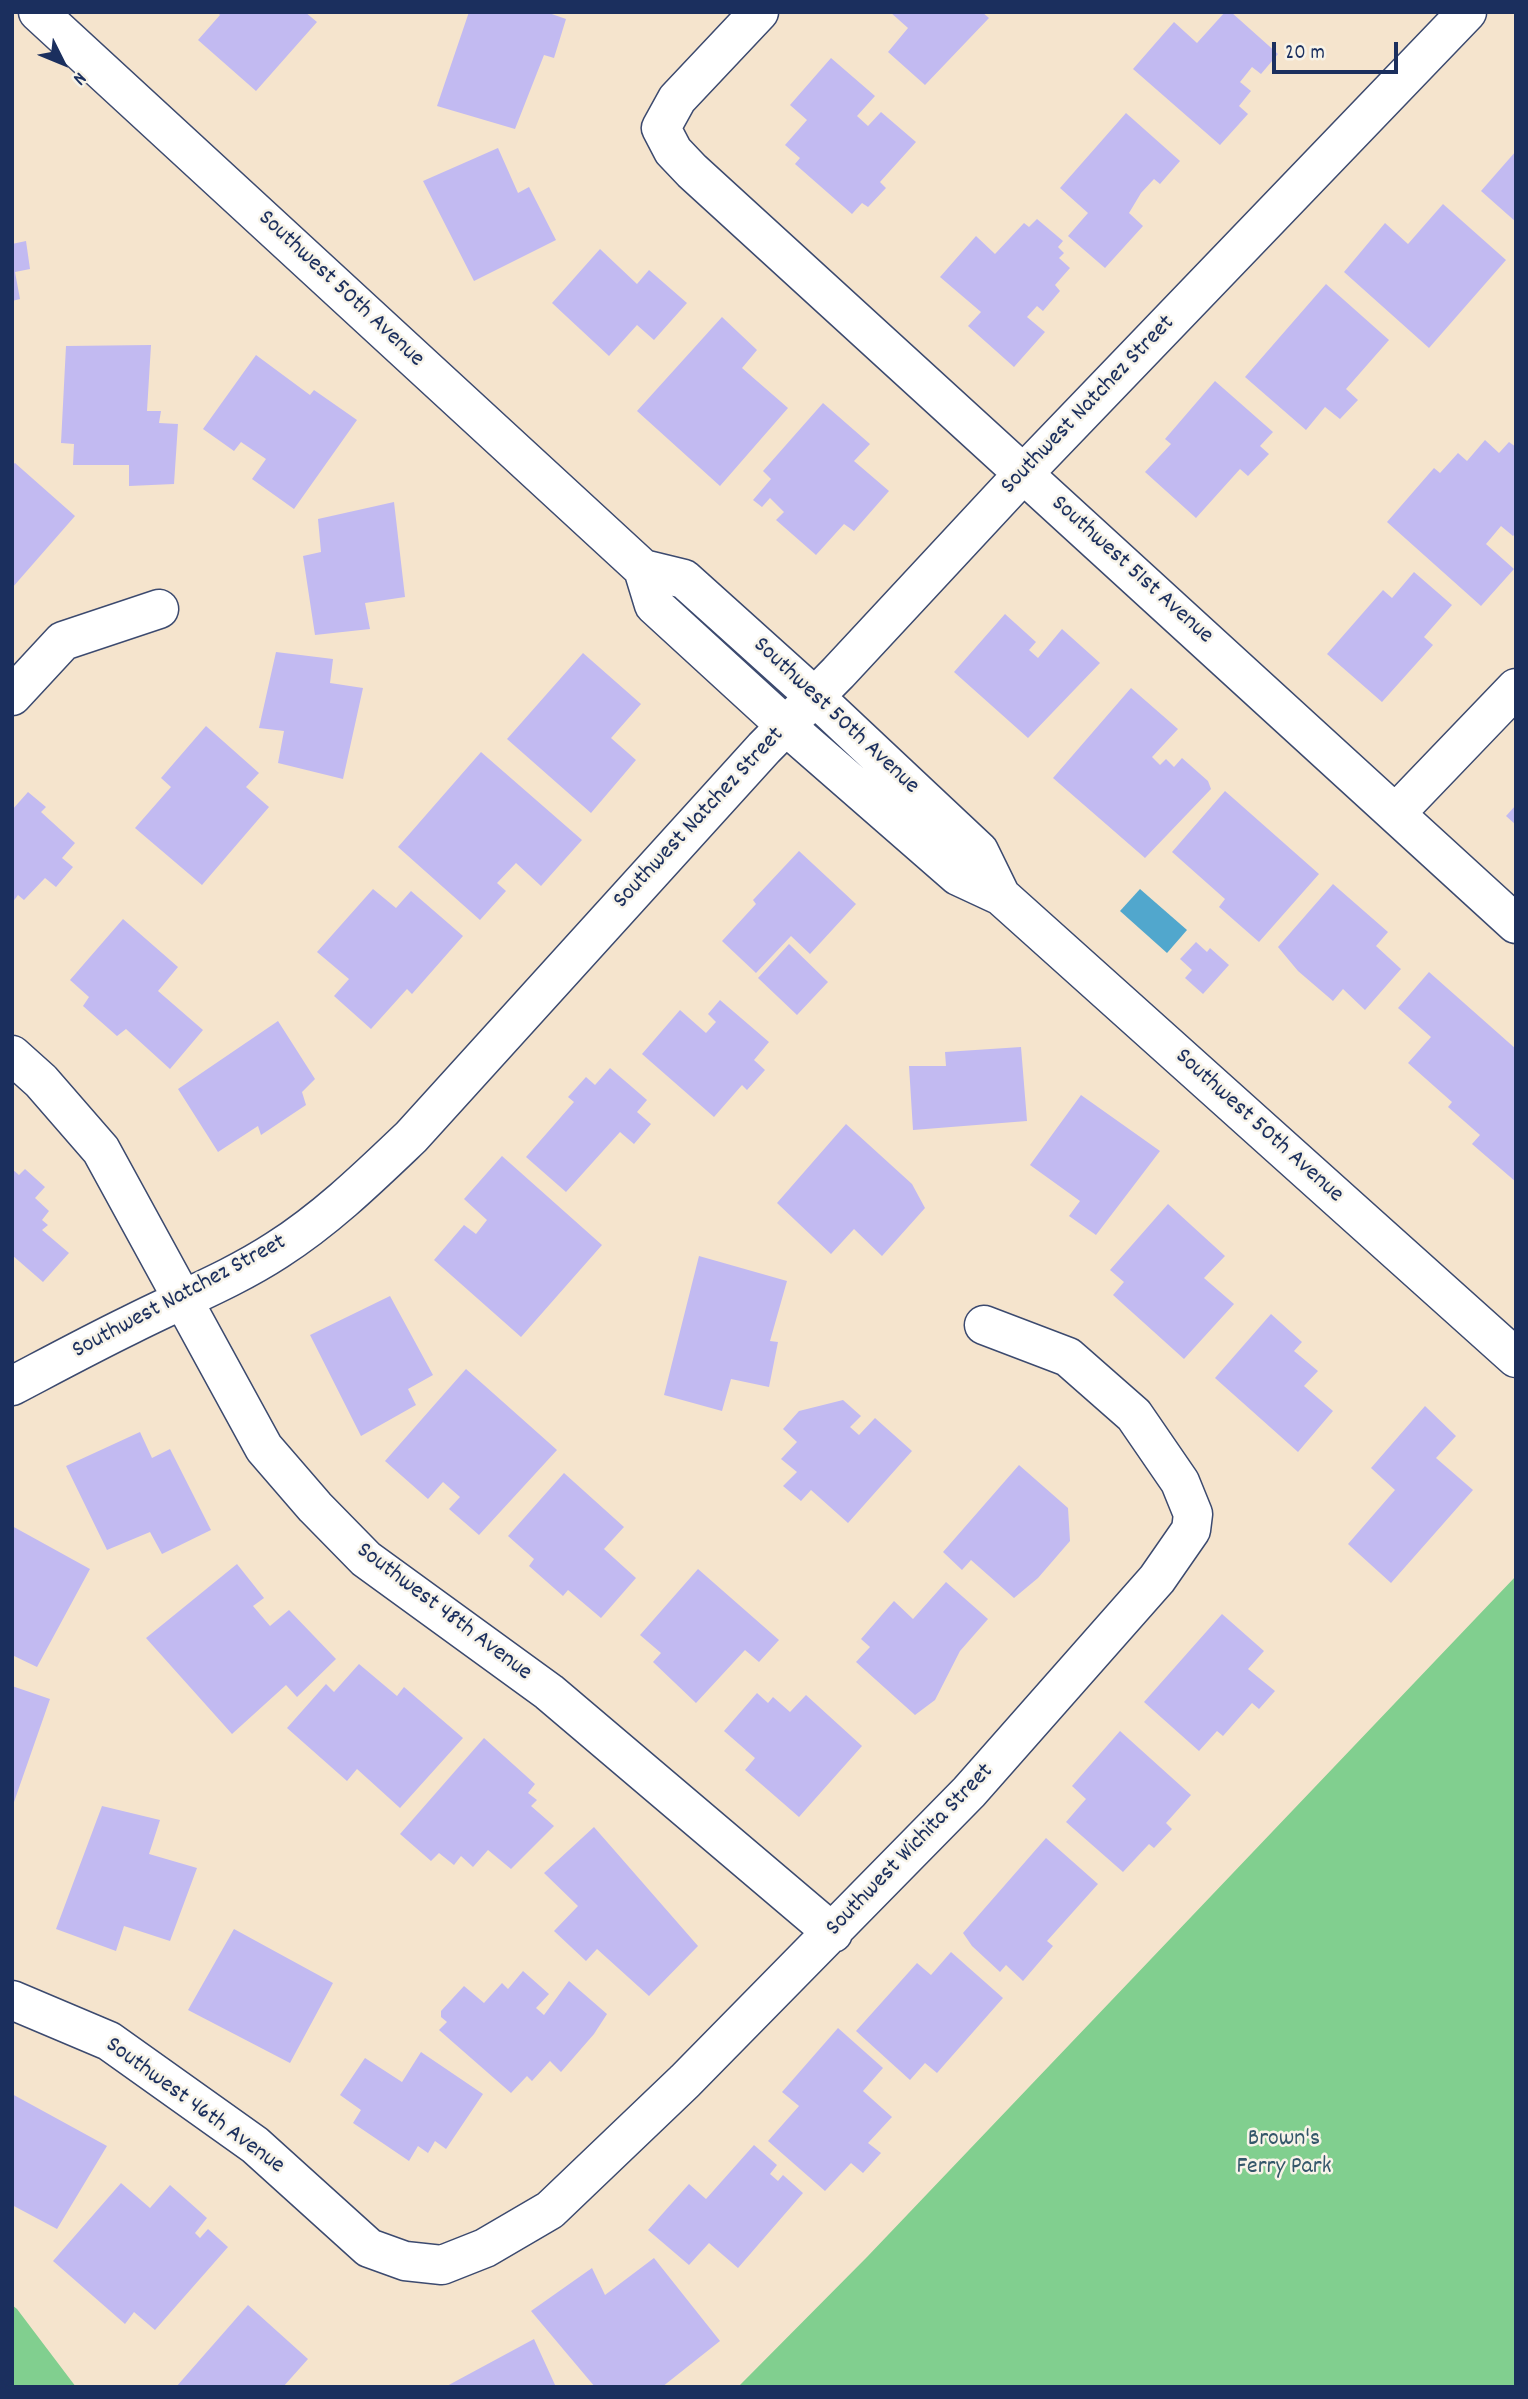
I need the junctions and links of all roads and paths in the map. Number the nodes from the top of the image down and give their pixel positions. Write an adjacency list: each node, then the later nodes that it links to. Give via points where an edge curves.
1 (759, 12): 4 (street, Southwest 51st Avenue, via 677,99 661,128 673,151)
2 (1467, 12): 4 (street, Southwest Natchez Street)
3 (59, 19): 5 (street, Southwest 50th Avenue)
4 (1024, 473): 9 (street, Southwest Natchez Street); 11 (street, Southwest 51st Avenue)
5 (643, 569): 9 (street, Southwest 50th Avenue, via 684,579); 10 (street, Southwest 50th Avenue, via 654,605)
6 (159, 609): 8 (street, via 63,641)
7 (1516, 688): 11 (street)
8 (12, 696)
9 (814, 696): 10 (street, Southwest Natchez Street); 12 (street, Southwest 50th Avenue, via 979,851)
10 (786, 726): 12 (street, Southwest 50th Avenue, via 958,876); 15 (street, Southwest Natchez Street, via 384,1163 323,1218 277,1251)
11 (1396, 813): 13 (street, Southwest 51st Avenue)
12 (1001, 896): 17 (street, Southwest 50th Avenue)
13 (1516, 924)
14 (12, 1055): 15 (street, Southwest 48th Avenue, via 101,1150)
15 (182, 1301): 18 (street, Southwest Natchez Street); 19 (street, Southwest 48th Avenue, via 264,1448 366,1559 549,1692)
16 (984, 1325): 19 (street, Southwest Wichita Street, via 1068,1357 1135,1415 1180,1482 1194,1514 1191,1530 1157,1579 969,1792)
17 (1516, 1359)
18 (12, 1386)
19 (833, 1933): 21 (street, Southwest Wichita Street)
20 (12, 2000): 21 (street, Southwest 46th Avenue, via 109,2041 255,2146 369,2248 405,2261 442,2265 485,2248)
21 (550, 2210)

